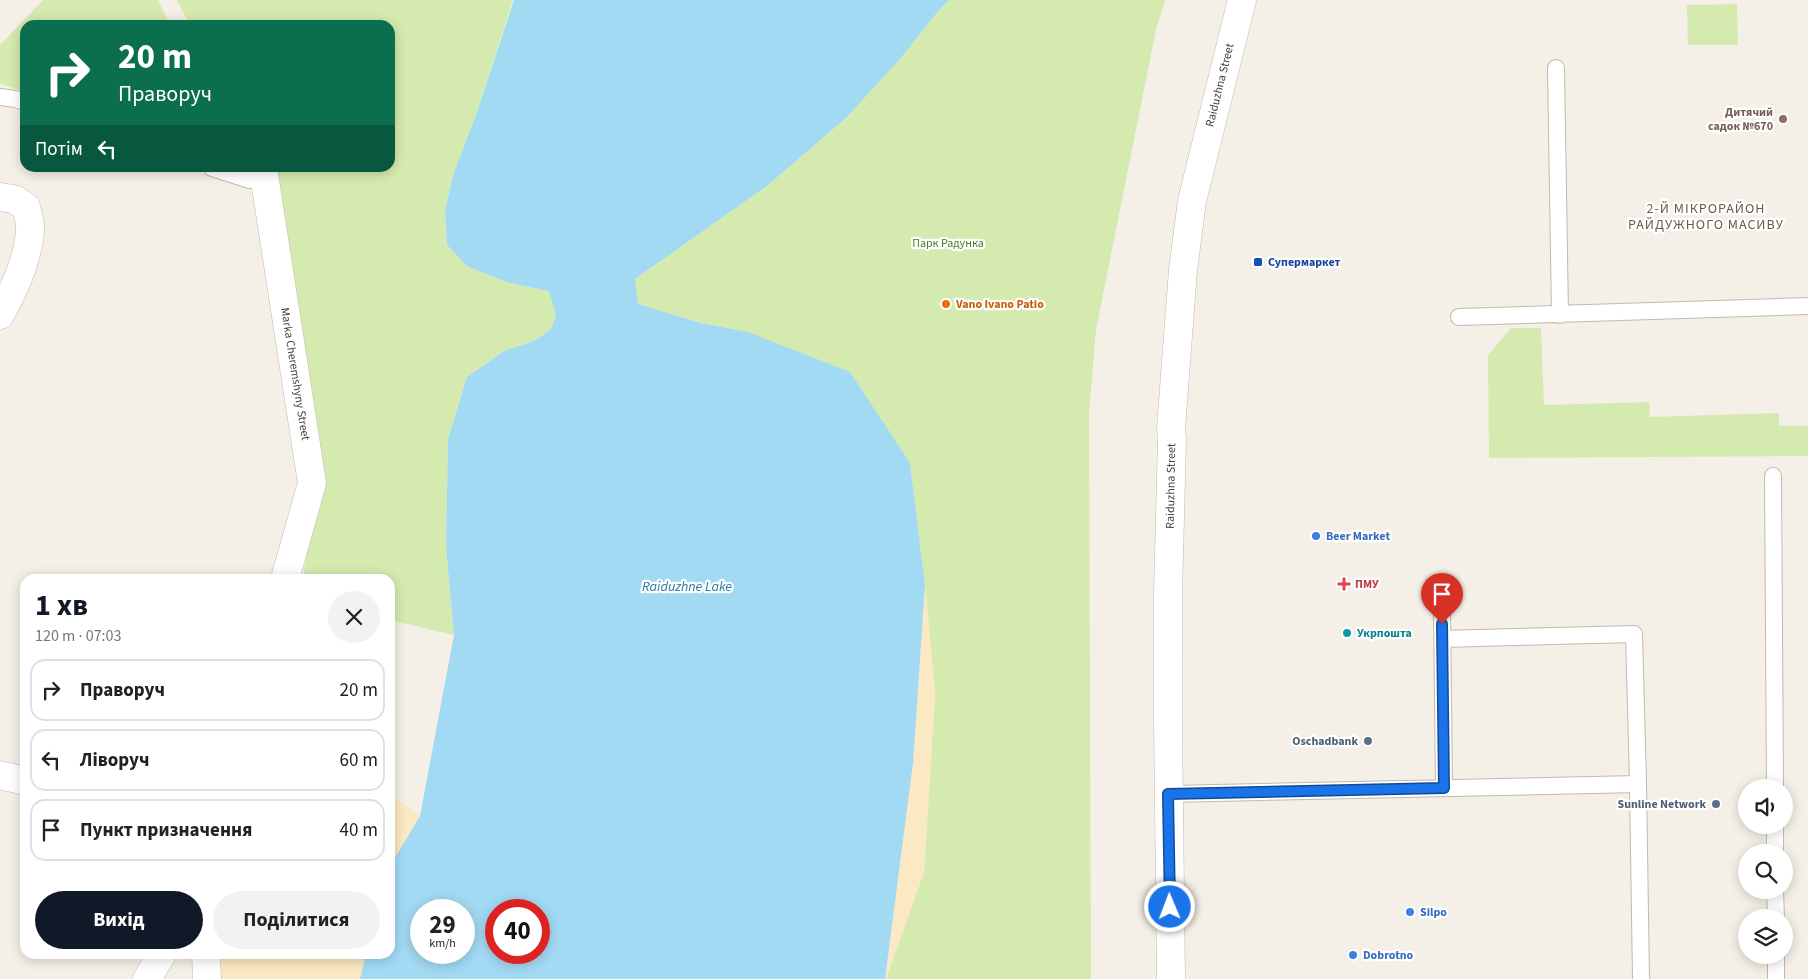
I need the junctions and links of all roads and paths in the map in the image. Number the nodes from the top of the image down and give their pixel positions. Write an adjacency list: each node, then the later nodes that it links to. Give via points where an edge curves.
1 (1242, 0): 22 (street, Raiduzhna Street, via 1192,201 1183,270 1171,428)
2 (1556, 68): 11 (lane)
3 (0, 97): 4 (lane)
4 (20, 101)
5 (224, 172): 6 (lane, via 249,180 256,179)
6 (262, 172)
7 (264, 172): 14 (street, Marka Cheremshyny Street, via 312,483)
8 (0, 197): 10 (street, via 14,199 26,207 30,230 22,268)
9 (1808, 306): 11 (lane)
10 (0, 315)
11 (1560, 315): 12 (lane)
12 (1459, 317)
13 (1772, 476): 18 (lane)
14 (286, 574)
15 (1442, 609): 16 (lane)
16 (1442, 639): 20 (lane, via 1634,634); 21 (lane)
17 (0, 775): 19 (street)
18 (1775, 779)
19 (20, 780)
20 (1638, 784): 21 (lane); 29 (lane)
21 (1444, 788): 22 (lane)
22 (1168, 794): 28 (street, Raiduzhna Street)
23 (159, 959): 26 (street)
24 (206, 959): 27 (street)
25 (1776, 964): 30 (lane)
26 (147, 979)
27 (207, 979)
28 (1171, 979)
29 (1641, 979)
30 (1776, 979)

